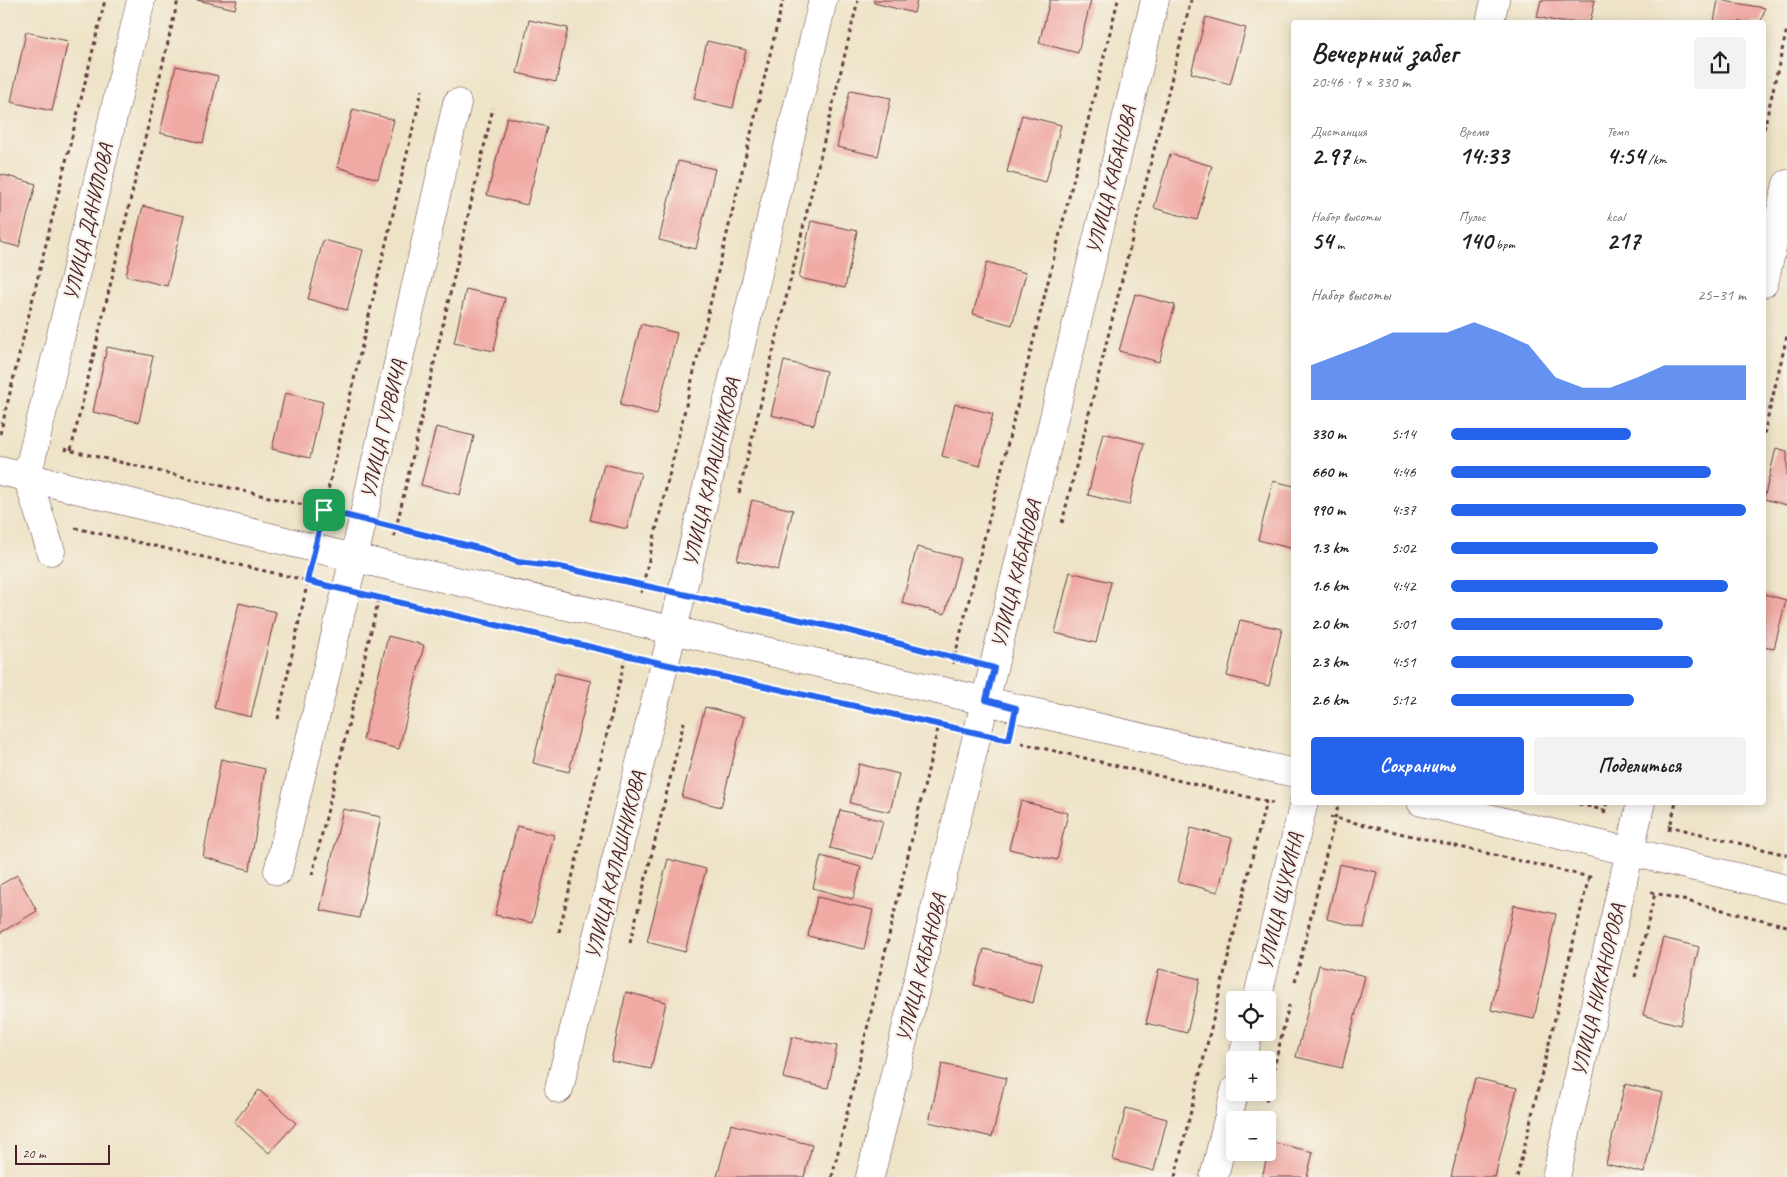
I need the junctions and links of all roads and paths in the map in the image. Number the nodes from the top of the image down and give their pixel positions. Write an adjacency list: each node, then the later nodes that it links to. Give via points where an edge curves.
1 (105, 0): 20 (path)
2 (140, 0): 21 (street, УЛИЦА ДАНИЛОВА)
3 (178, 0): 22 (path)
4 (783, 0): 37 (path)
5 (823, 0): 39 (street, УЛИЦА КАЛАШНИКОВА)
6 (1118, 0): 44 (path)
7 (1155, 0): 46 (street, УЛИЦА КАБАНОВА)
8 (1192, 0): 28 (path)
9 (1495, 0): 10 (street)
10 (1490, 20)
11 (1787, 29): 15 (path)
12 (422, 90): 25 (path)
13 (457, 103): 26 (street, УЛИЦА ГУРВИЧА)
14 (493, 108): 29 (path)
15 (1766, 120)
16 (1787, 184): 17 (street)
17 (1766, 274)
18 (1787, 336): 19 (path)
19 (1766, 425)
20 (0, 434)
21 (35, 444): 22 (path); 24 (street, УЛИЦА ДАНИЛОВА)
22 (71, 450): 25 (path)
23 (0, 472): 24 (street)
24 (27, 477): 27 (street); 30 (street)
25 (324, 510): 26 (path); 30 (path)
26 (362, 519): 29 (path); 32 (street, УЛИЦА ГУРВИЧА)
27 (41, 520): 31 (street); 36 (path)
28 (1062, 524)
29 (396, 528): 33 (path, via 482,549); 35 (path)
30 (314, 548): 32 (street); 36 (path)
31 (51, 551)
32 (354, 558): 35 (street); 38 (street, УЛИЦА ГУРВИЧА)
33 (518, 562)
34 (525, 564): 37 (path, via 560,567)
35 (387, 566): 40 (path); 41 (street)
36 (307, 581): 38 (path); 49 (path)
37 (643, 586): 39 (path); 41 (path)
38 (346, 590): 40 (path); 66 (street, УЛИЦА ГУРВИЧА)
39 (681, 595): 42 (street, УЛИЦА КАЛАШНИКОВА); 44 (path, via 846,630)
40 (379, 597): 43 (path); 67 (path)
41 (634, 621): 42 (street); 43 (path)
42 (673, 630): 45 (street, УЛИЦА КАЛАШНИКОВА); 47 (street)
43 (626, 655): 45 (path); 72 (path)
44 (955, 658): 46 (path); 47 (path)
45 (664, 664): 50 (path); 76 (street, УЛИЦА КАЛАШНИКОВА)
46 (994, 668): 48 (street, УЛИЦА КАБАНОВА)
47 (946, 692): 48 (street); 50 (path)
48 (986, 700): 51 (street, УЛИЦА КАБАНОВА); 52 (street)
49 (278, 719)
50 (939, 724): 51 (path); 79 (path)
51 (978, 733): 53 (path); 80 (street, УЛИЦА КАБАНОВА)
52 (1284, 771): 53 (path)
53 (1266, 801): 54 (path); 81 (path)
54 (1291, 804)
55 (1338, 805): 62 (path)
56 (1434, 805): 63 (street)
57 (1582, 805): 61 (path)
58 (1606, 805): 61 (path)
59 (1303, 806): 62 (path); 74 (street, УЛИЦА ЩУКИНА)
60 (1639, 810): 61 (path); 64 (street, УЛИЦА НИКАНОРОВА); 65 (path)
61 (1605, 811): 63 (path)
62 (1335, 818): 68 (path); 73 (path)
63 (1597, 844): 64 (street); 68 (path)
64 (1630, 852): 69 (street, УЛИЦА НИКАНОРОВА); 70 (street)
65 (1787, 855)
66 (278, 872)
67 (312, 876)
68 (1589, 877): 69 (path); 83 (path)
69 (1622, 885): 71 (path); 84 (street, УЛИЦА НИКАНОРОВА)
70 (1787, 889)
71 (1787, 926)
72 (559, 932)
73 (1294, 988)
74 (1259, 991)
75 (1291, 997): 78 (path)
76 (559, 1089)
77 (1232, 1101): 82 (street)
78 (1264, 1111)
79 (832, 1177)
80 (870, 1177)
81 (1175, 1177)
82 (1214, 1177)
83 (1517, 1177)
84 (1556, 1177)

